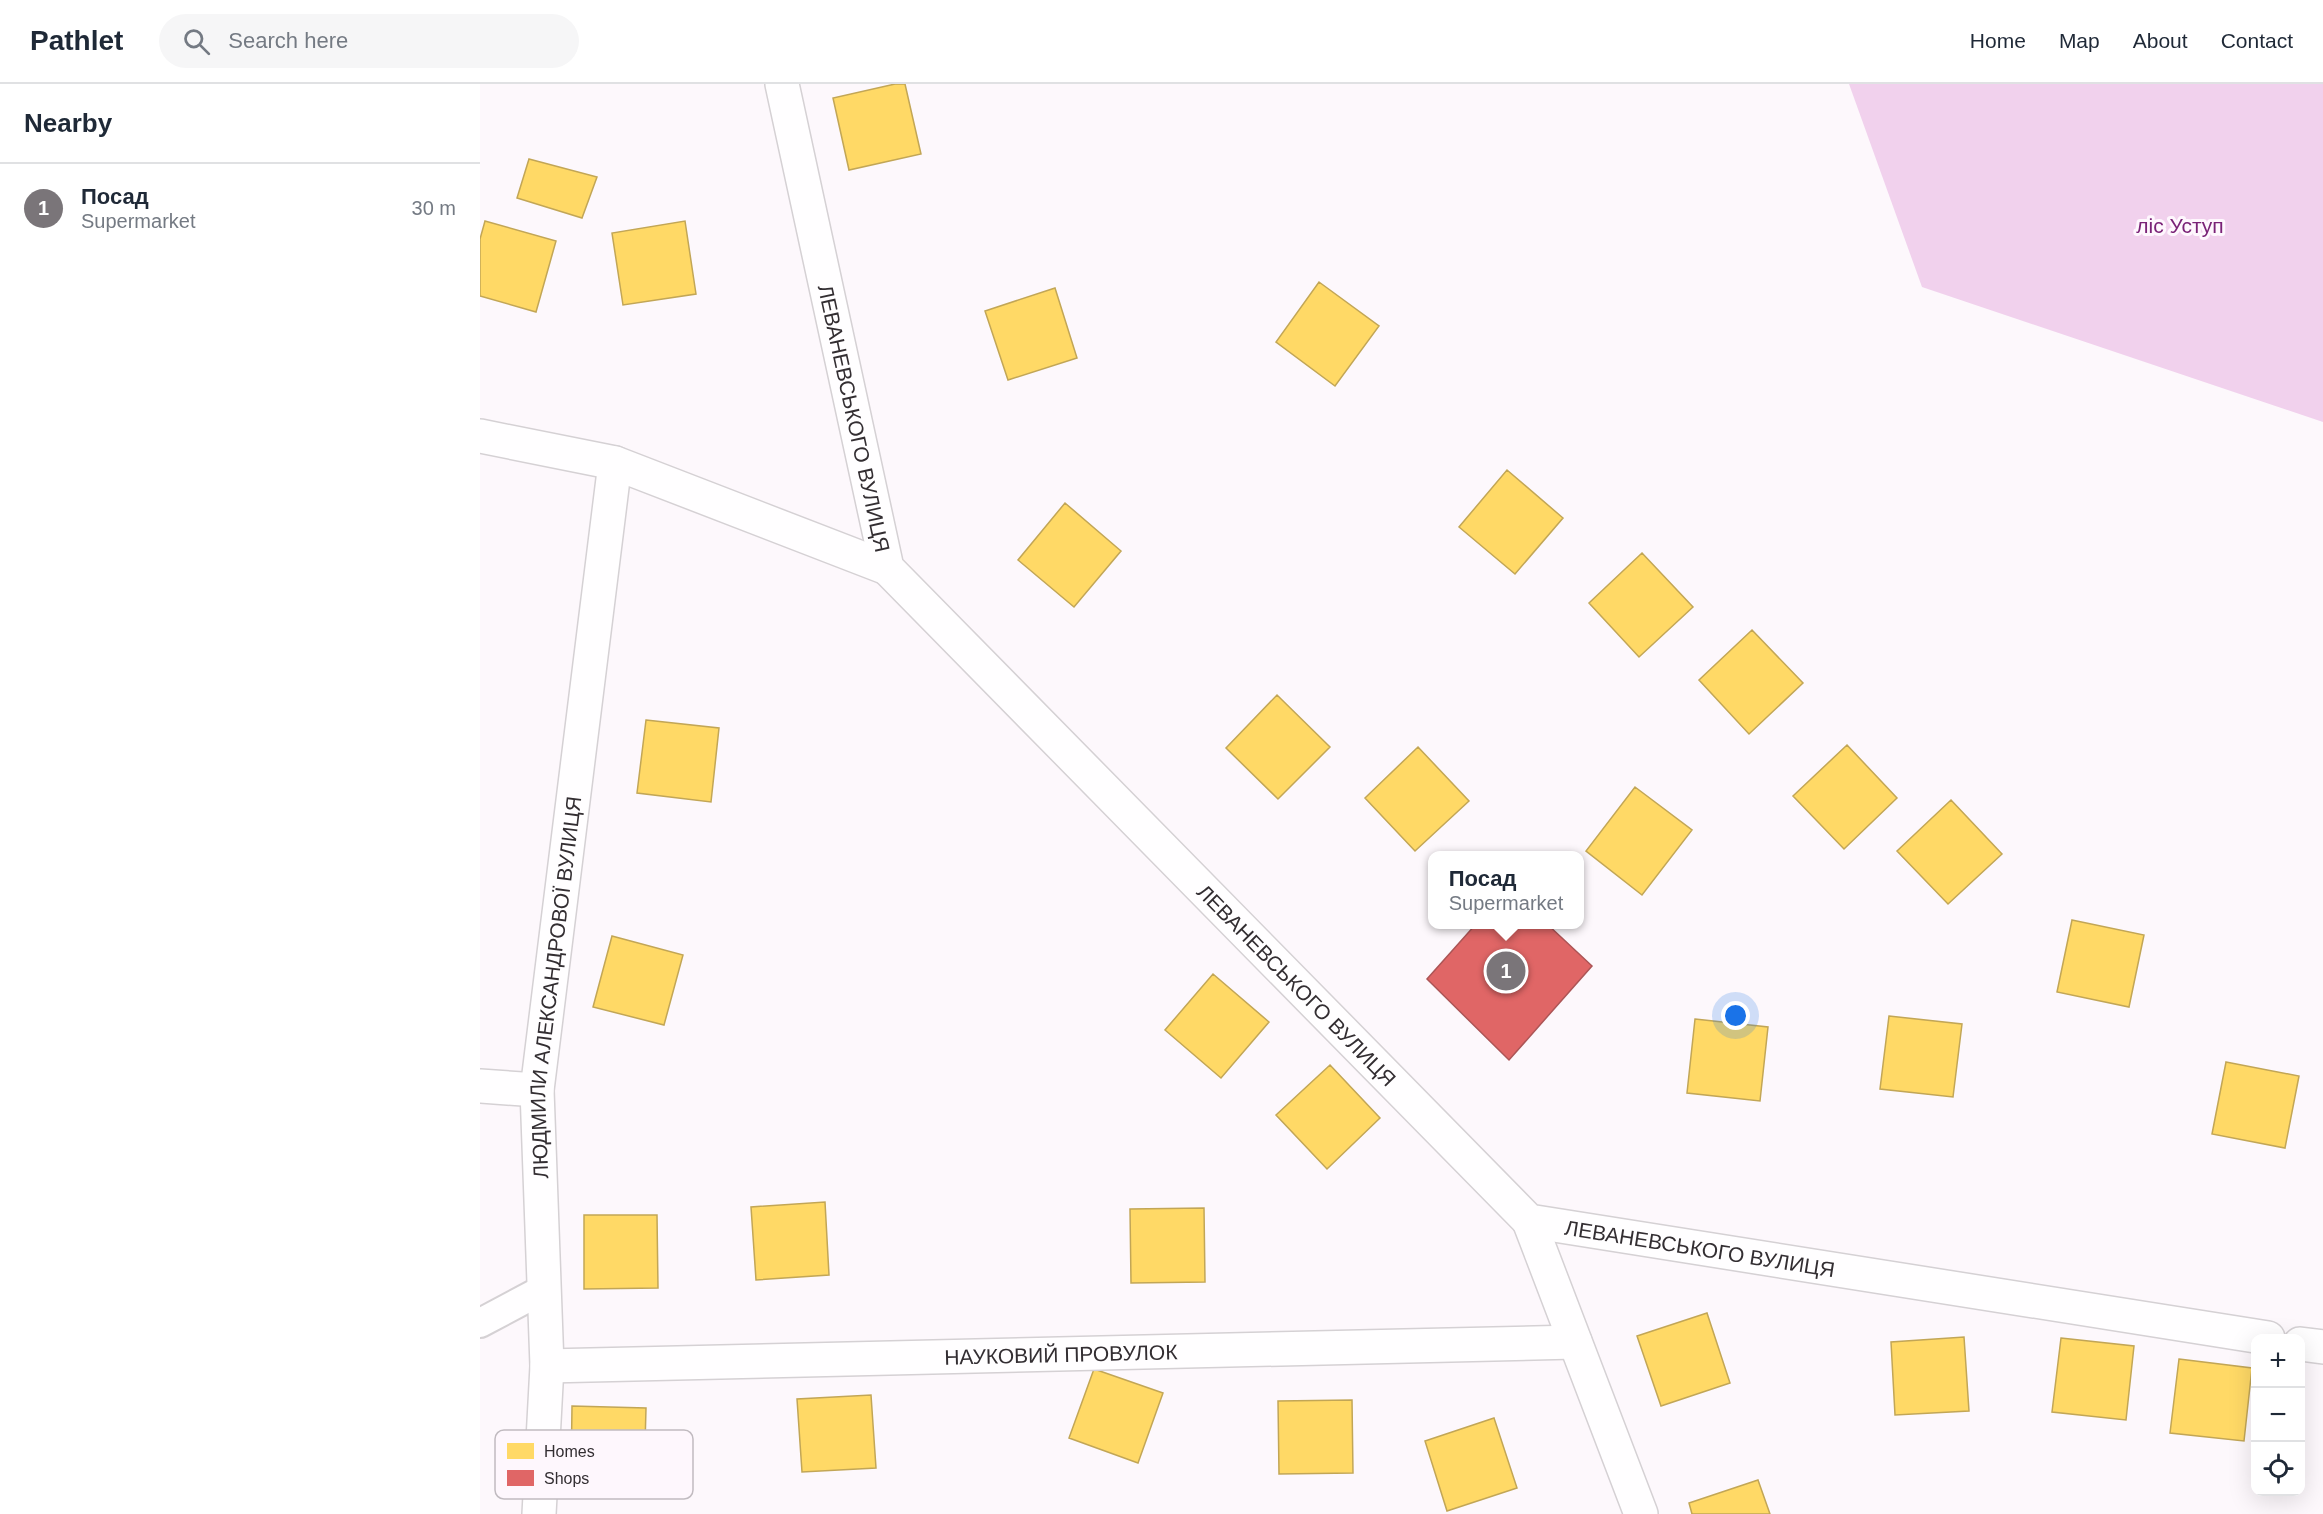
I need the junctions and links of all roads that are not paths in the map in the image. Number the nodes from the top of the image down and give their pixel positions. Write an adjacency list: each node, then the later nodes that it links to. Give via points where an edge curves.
1 (782, 84): 4 (street, ЛЕВАНЕВСЬКОГО ВУЛИЦЯ)
2 (480, 436): 3 (street)
3 (615, 463): 4 (street); 6 (street, ЛЮДМИЛИ АЛЕКСАНДРОВОЇ ВУЛИЦЯ)
4 (887, 568): 7 (street, ЛЕВАНЕВСЬКОГО ВУЛИЦЯ)
5 (480, 1086): 6 (street)
6 (537, 1089): 8 (street, ЛЮДМИЛИ АЛЕКСАНДРОВОЇ ВУЛИЦЯ)
7 (1529, 1221): 10 (street, ЛЕВАНЕВСЬКОГО ВУЛИЦЯ); 11 (street)
8 (544, 1289): 9 (lane); 14 (street, ЛЮДМИЛИ АЛЕКСАНДРОВОЇ ВУЛИЦЯ)
9 (480, 1323)
10 (2251, 1335)
11 (1575, 1342): 14 (street, НАУКОВИЙ ПРОВУЛОК); 18 (street)
12 (2305, 1345): 13 (street)
13 (2323, 1347)
14 (547, 1366): 15 (street, ЛЮДМИЛИ АЛЕКСАНДРОВОЇ ВУЛИЦЯ)
15 (544, 1430)
16 (540, 1499): 17 (street, ЛЮДМИЛИ АЛЕКСАНДРОВОЇ ВУЛИЦЯ)
17 (539, 1514)
18 (1641, 1514)

